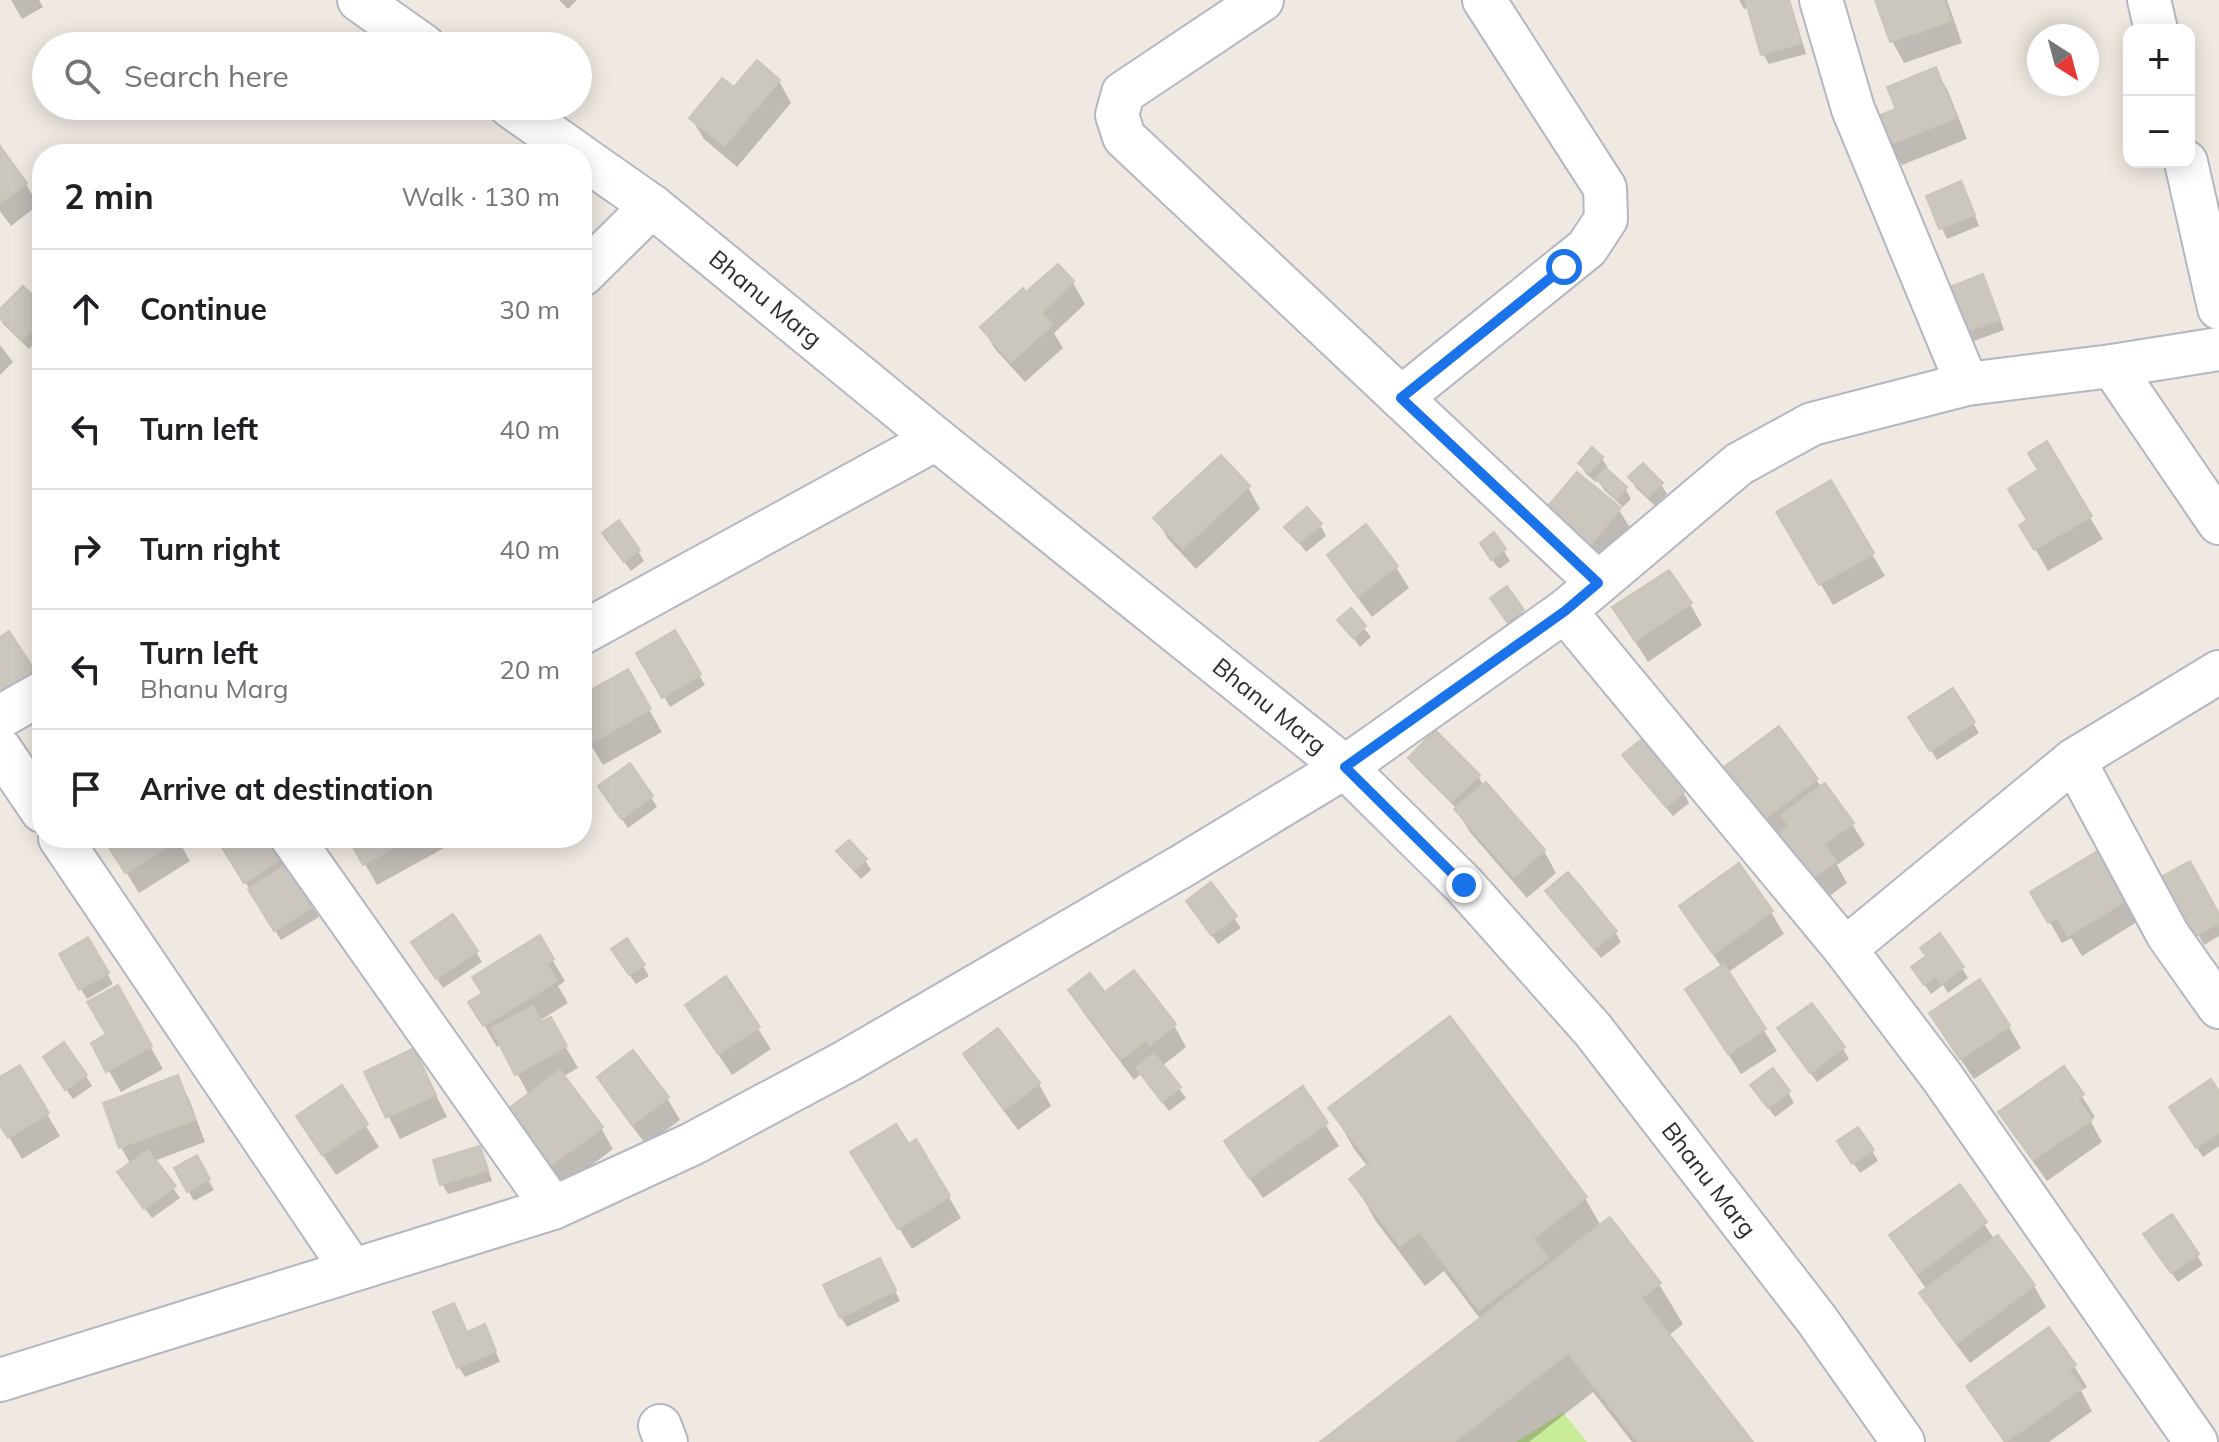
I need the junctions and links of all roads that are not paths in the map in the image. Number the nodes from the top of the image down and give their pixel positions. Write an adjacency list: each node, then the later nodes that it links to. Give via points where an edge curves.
1 (359, 0): 7 (street)
2 (1262, 0): 18 (street, via 1123,93 1117,115 1124,137)
3 (1484, 0): 18 (street, via 1605,188 1606,219 1587,248)
4 (1821, 0): 17 (street, via 1853,109)
5 (2149, 0): 6 (street)
6 (2155, 24)
7 (404, 32)
8 (530, 120): 9 (street, Bhanu Marg)
9 (564, 144)
10 (592, 164): 12 (street, Bhanu Marg)
11 (2187, 168): 14 (street)
12 (652, 206): 13 (street); 19 (street, Bhanu Marg)
13 (592, 265)
14 (2219, 308)
15 (2219, 349): 16 (street)
16 (2112, 366): 17 (street); 20 (street)
17 (1967, 384): 21 (street, via 1812,424 1739,464)
18 (1401, 398): 21 (street)
19 (936, 439): 23 (street); 29 (street, Bhanu Marg)
20 (2219, 523)
21 (1598, 583): 22 (street)
22 (1565, 611): 29 (street); 33 (street)
23 (592, 628)
24 (2219, 672): 28 (street)
25 (32, 699): 26 (street)
26 (0, 717)
27 (0, 749): 30 (street)
28 (2074, 760): 33 (street); 34 (street, via 2168,935)
29 (1345, 767): 35 (street, via 847,1061 692,1144); 38 (street, Bhanu Marg, via 1464,885 1593,1030 1817,1320)
30 (32, 796)
31 (67, 848): 36 (street)
32 (299, 848): 35 (street)
33 (1845, 949): 39 (street, via 1942,1077)
34 (2219, 1007)
35 (553, 1208): 36 (street)
36 (352, 1270): 37 (street)
37 (0, 1380)
38 (1903, 1442)
39 (2196, 1442)

